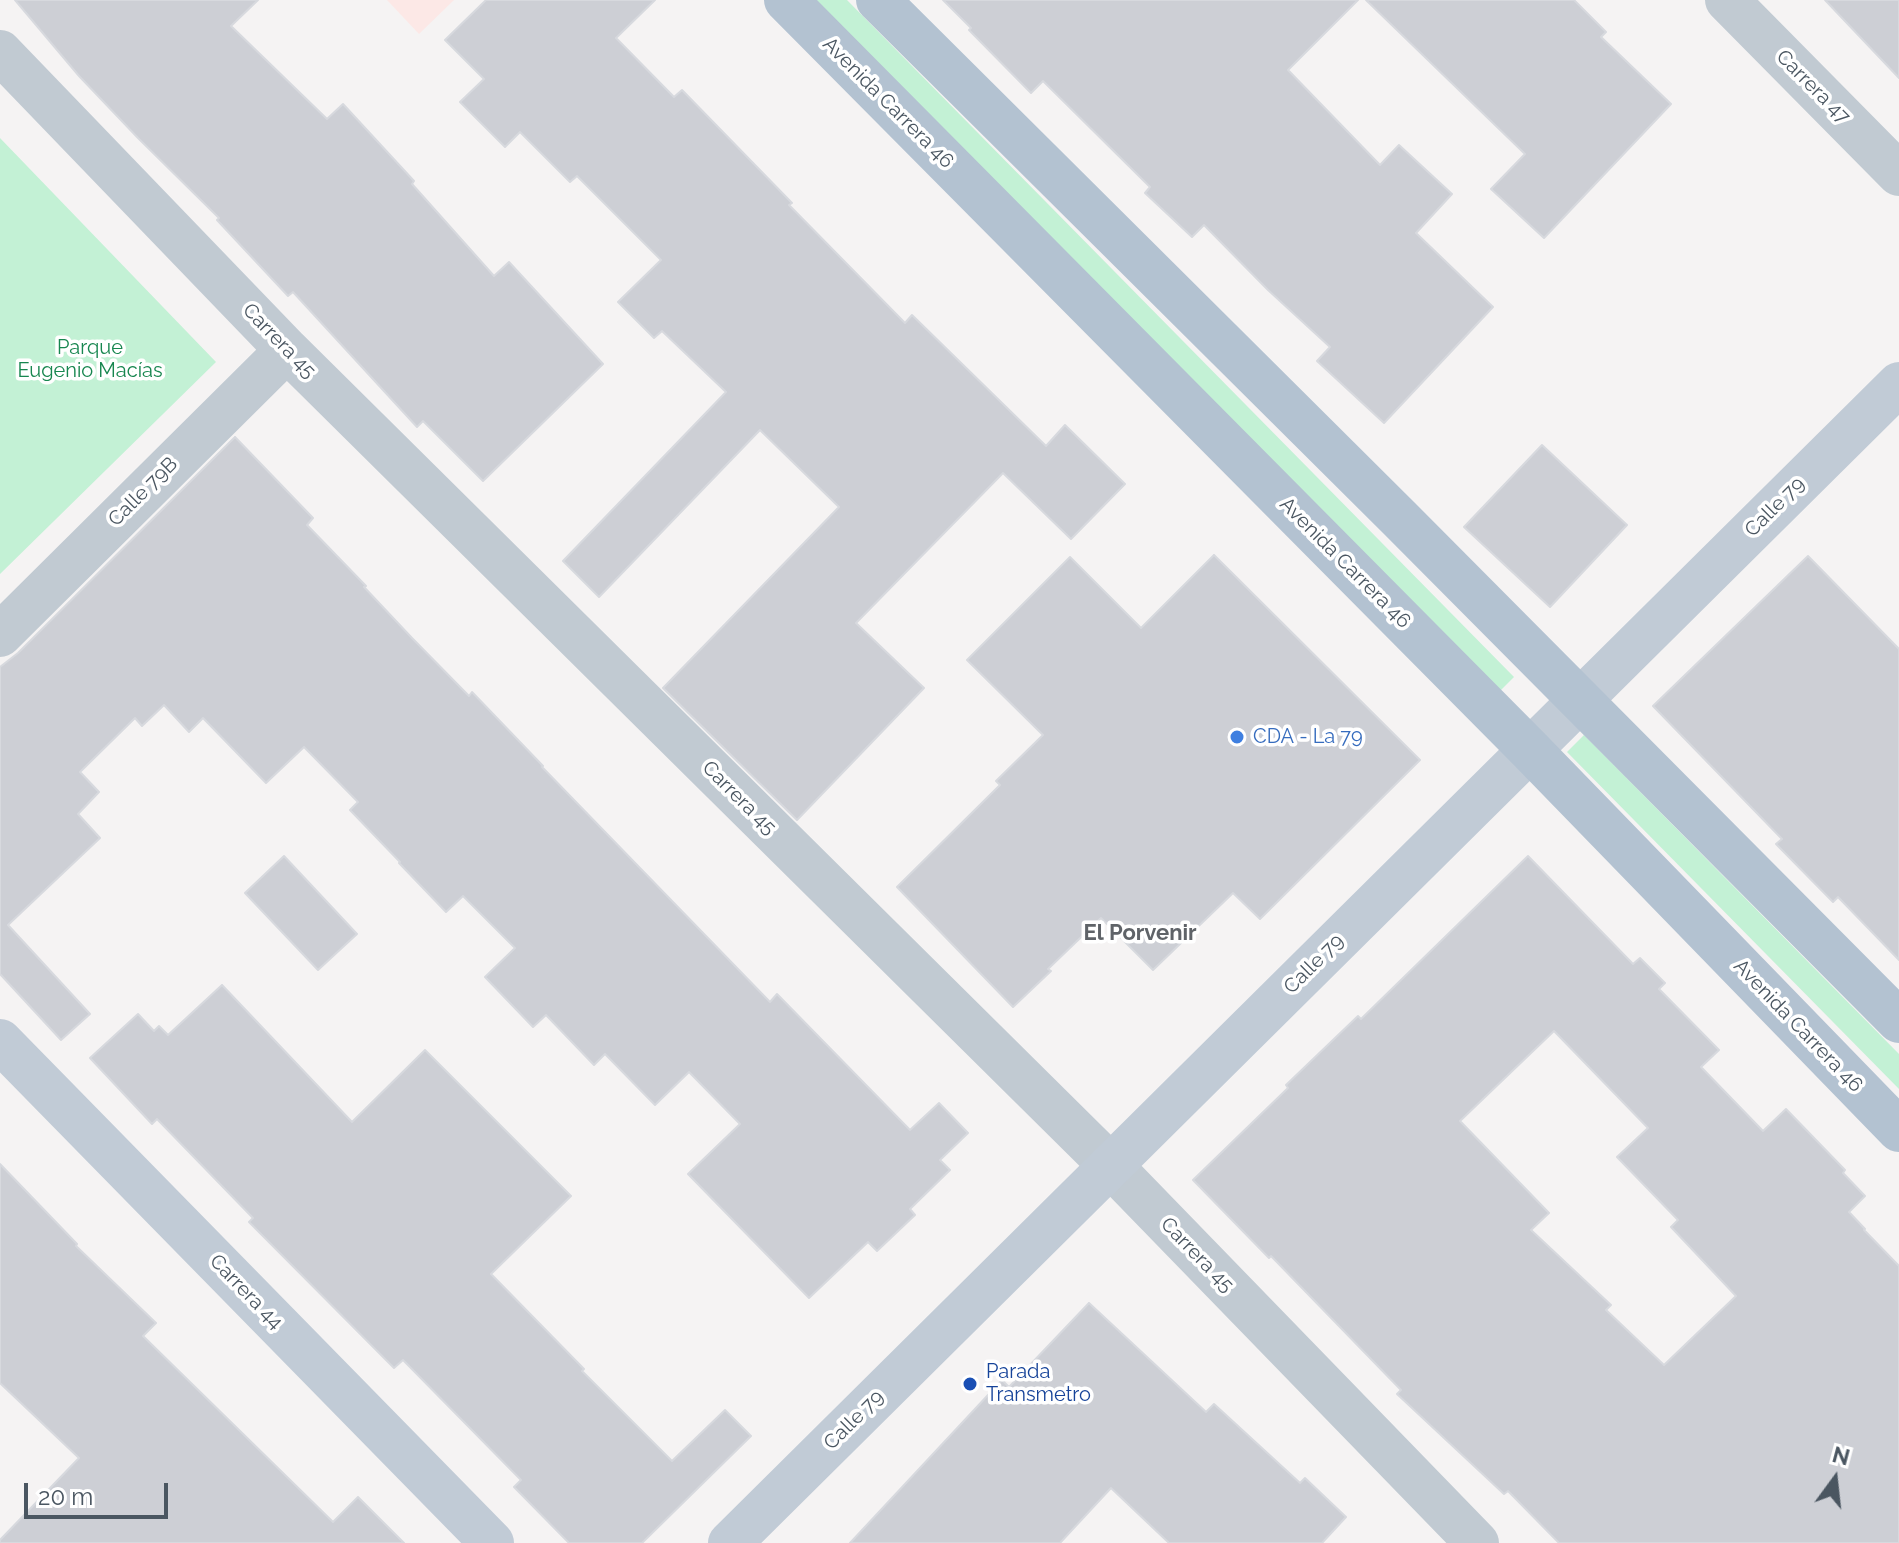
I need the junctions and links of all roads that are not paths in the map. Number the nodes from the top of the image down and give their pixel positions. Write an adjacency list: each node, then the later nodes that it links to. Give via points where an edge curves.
1 (786, 0): 10 (main road, Avenida Carrera 46)
2 (878, 0): 9 (main road)
3 (1727, 0): 5 (street, Carrera 47)
4 (0, 52): 6 (street, Carrera 45)
5 (1899, 174)
6 (287, 350): 8 (street, Calle 79B); 14 (street, Carrera 45)
7 (1899, 384): 9 (main road, Calle 79)
8 (0, 635)
9 (1581, 700): 10 (main road, Calle 79); 11 (main road)
10 (1530, 750): 13 (main road, Avenida Carrera 46); 14 (main road, Calle 79)
11 (1899, 1021)
12 (0, 1041): 15 (main road, Carrera 44)
13 (1899, 1130)
14 (1111, 1166): 16 (main road, Calle 79); 17 (street, Carrera 45)
15 (492, 1543)
16 (730, 1543)
17 (1477, 1543)

